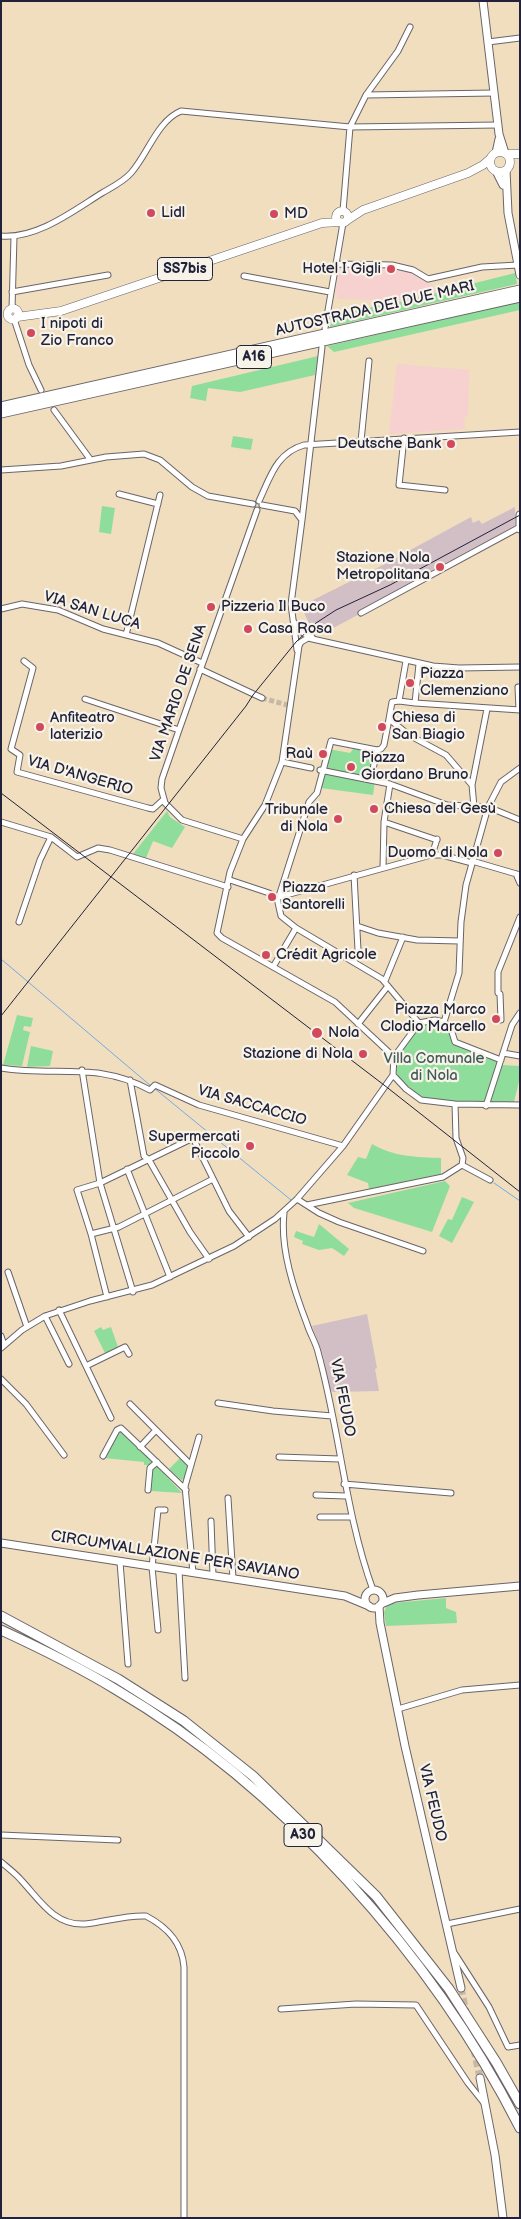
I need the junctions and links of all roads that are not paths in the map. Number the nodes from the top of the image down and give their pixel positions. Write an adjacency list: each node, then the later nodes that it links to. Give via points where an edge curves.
1 (483, 1): 4 (street)
2 (410, 26): 6 (street, via 398,51)
3 (520, 38): 4 (street)
4 (488, 42): 5 (street)
5 (494, 93): 6 (street); 7 (street)
6 (366, 96): 8 (street)
7 (498, 124): 8 (street); 9 (street)
8 (350, 127): 19 (street); 23 (street, via 181,111 168,119 130,173 118,184 50,224)
9 (499, 134): 10 (street); 12 (street)
10 (506, 154): 11 (main road); 12 (main road); 14 (main road, via 510,158)
11 (520, 154)
12 (494, 155): 15 (main road, via 490,164); 16 (main road)
13 (520, 158): 14 (main road)
14 (508, 168): 15 (main road); 17 (street)
15 (495, 170): 16 (main road); 17 (street)
16 (468, 173): 18 (main road)
17 (506, 195): 25 (street)
18 (362, 210): 19 (main road); 20 (main road)
19 (342, 212): 20 (main road, via 348,217); 21 (main road, SS7bis)
20 (343, 222): 21 (main road, SS7bis); 24 (street)
21 (322, 223): 34 (main road, SS7bis, via 107,296 47,313)
22 (1, 236): 23 (street)
23 (14, 237): 30 (street)
24 (336, 264): 25 (street, via 392,265 413,270 428,279 482,267); 31 (street)
25 (518, 264): 27 (street)
26 (108, 274): 30 (street)
27 (520, 275)
28 (244, 276): 31 (street)
29 (520, 290): 32 (highway, AUTOSTRADA DEI DUE MARI / A16)
30 (12, 292): 34 (street)
31 (330, 292): 35 (street)
32 (507, 296): 33 (highway, AUTOSTRADA DEI DUE MARI / A16); 39 (highway, AUTOSTRADA DEI DUE MARI / A16); 41 (highway, AUTOSTRADA DEI DUE MARI / A16)
33 (520, 297)
34 (10, 314): 38 (street)
35 (325, 328)
36 (322, 347): 45 (street)
37 (369, 362): 44 (street)
38 (41, 390)
39 (1, 407)
40 (54, 410): 46 (street)
41 (1, 413)
42 (519, 432): 43 (street)
43 (404, 438): 44 (street); 48 (street, via 399,485)
44 (361, 441): 45 (street)
45 (311, 443): 51 (street, via 291,451 277,463); 56 (street)
46 (90, 460): 47 (street, via 61,466); 53 (street, via 152,456 200,492 219,499)
47 (1, 470)
48 (446, 490)
49 (119, 494): 52 (street)
50 (160, 495): 52 (street)
51 (260, 503): 53 (street); 54 (street); 56 (street, via 295,511)
52 (158, 504): 61 (street)
53 (253, 504): 54 (street)
54 (257, 510): 66 (street, VIA MARIO DE SENA)
55 (520, 515): 57 (street)
56 (302, 520): 60 (street)
57 (520, 528): 59 (street)
58 (1, 608): 61 (street, VIA SAN LUCA, via 41,606)
59 (361, 613)
60 (292, 618): 62 (street, via 300,631); 63 (street)
61 (126, 635): 66 (street, VIA SAN LUCA, via 158,643)
62 (317, 639): 63 (street, via 304,640); 65 (street)
63 (297, 652): 80 (street)
64 (24, 661): 87 (street, VIA D'ANGERIO, via 33,668 11,749 20,755 17,772 153,809)
65 (406, 661): 67 (street); 73 (street)
66 (202, 663): 69 (street, VIA MARIO DE SENA)
67 (419, 664): 68 (street, via 458,668); 74 (street)
68 (520, 667)
69 (200, 669): 71 (street); 78 (street, VIA MARIO DE SENA)
70 (520, 687): 76 (street)
71 (262, 698)
72 (85, 699): 78 (street)
73 (399, 701): 74 (street); 77 (street, via 392,702)
74 (415, 703): 75 (street)
75 (487, 709): 76 (street); 86 (street)
76 (519, 710)
77 (389, 719): 79 (street, via 384,745); 86 (street, via 409,735 446,755)
78 (178, 730): 87 (street, VIA MARIO DE SENA, via 162,779)
79 (377, 750): 83 (street, via 331,741); 84 (street)
80 (282, 762): 81 (street); 94 (street, via 265,805)
81 (311, 768)
82 (520, 768): 89 (street, via 501,782)
83 (322, 770): 84 (street); 103 (street)
84 (371, 779): 85 (street)
85 (390, 784): 88 (street, via 447,805); 92 (street)
86 (472, 785): 88 (street)
87 (164, 799): 94 (street, via 170,810 182,820)
88 (474, 806): 89 (street)
89 (488, 807): 90 (street); 96 (street)
90 (520, 820)
91 (1, 822): 93 (street)
92 (384, 822): 95 (street, via 437,840); 97 (street)
93 (51, 837): 102 (street, via 77,857 98,848 110,850); 105 (street)
94 (243, 839): 100 (street)
95 (432, 855): 96 (street, via 442,854); 97 (street)
96 (472, 862): 99 (street); 109 (street, via 464,896)
97 (383, 868): 98 (street)
98 (354, 875): 103 (street); 106 (street)
99 (518, 875): 101 (street)
100 (230, 880): 102 (street); 103 (street)
101 (520, 883)
102 (228, 887): 111 (street, via 217,929 219,936)
103 (278, 897): 107 (street, via 282,916)
104 (520, 917): 114 (street, via 498,972)
105 (19, 922)
106 (357, 926): 108 (street); 110 (street, via 358,950)
107 (296, 928): 110 (street); 111 (street)
108 (404, 937): 109 (street, via 424,941); 112 (street)
109 (460, 941): 115 (street, via 459,973)
110 (354, 961): 112 (street)
111 (273, 967): 117 (street, via 335,1002)
112 (387, 984): 116 (street); 117 (street)
113 (520, 1013): 118 (street, via 512,1025)
114 (502, 1020)
115 (444, 1022): 116 (street); 121 (street, via 451,1029 455,1042)
116 (419, 1023): 120 (street)
117 (358, 1024): 120 (street)
118 (504, 1053): 119 (street); 121 (street)
119 (520, 1056)
120 (394, 1058): 124 (street)
121 (501, 1060): 128 (street)
122 (1, 1068): 123 (street)
123 (82, 1070): 125 (street); 135 (street)
124 (393, 1075): 126 (street, via 421,1100); 129 (street)
125 (130, 1080): 129 (street, VIA SACCACCIO, via 150,1090 155,1085 199,1105); 130 (street, via 144,1156)
126 (455, 1104): 128 (street); 131 (street, via 456,1138)
127 (520, 1105): 128 (street)
128 (486, 1106)
129 (343, 1146): 136 (street)
130 (149, 1160): 132 (street); 133 (street, via 193,1138); 137 (street)
131 (462, 1165): 134 (street); 138 (street, via 443,1177)
132 (127, 1169): 135 (street); 140 (street)
133 (213, 1179): 137 (street); 145 (street, via 229,1211)
134 (490, 1180)
135 (100, 1182): 142 (street); 144 (street, via 77,1190)
136 (297, 1199): 138 (street); 139 (street)
137 (173, 1200): 140 (street); 147 (street)
138 (307, 1205): 146 (street, via 339,1222)
139 (284, 1212): 141 (street); 143 (street, VIA FEUDO)
140 (146, 1213): 142 (street); 149 (street)
141 (275, 1219): 143 (street); 145 (street)
142 (112, 1229): 144 (street); 150 (street)
143 (283, 1229): 163 (street, VIA FEUDO, via 292,1279 318,1352)
144 (91, 1234): 151 (street)
145 (249, 1237): 147 (street)
146 (423, 1251)
147 (209, 1259): 149 (street)
148 (8, 1272): 154 (street)
149 (170, 1277): 150 (street)
150 (133, 1292): 151 (street)
151 (107, 1297): 152 (street)
152 (59, 1310): 153 (street); 159 (street)
153 (45, 1316): 154 (street); 158 (street)
154 (26, 1327): 156 (street)
155 (1, 1336): 156 (street)
156 (3, 1347)
157 (129, 1354): 159 (street, via 125,1347)
158 (69, 1364)
159 (86, 1366): 164 (street)
160 (1, 1379): 168 (street, via 26,1404)
161 (218, 1403): 163 (street)
162 (130, 1404): 165 (street)
163 (332, 1416): 171 (street, VIA FEUDO)
164 (111, 1418)
165 (156, 1430): 167 (street); 173 (street)
166 (199, 1438): 173 (street)
167 (140, 1447): 169 (street, via 119,1428); 172 (street)
168 (64, 1455)
169 (103, 1456)
170 (279, 1457): 171 (street)
171 (340, 1459): 174 (street, VIA FEUDO)
172 (156, 1462): 175 (street, via 150,1468); 176 (street)
173 (191, 1465): 176 (street)
174 (344, 1484): 177 (street); 179 (street, VIA FEUDO)
175 (148, 1490)
176 (186, 1490): 189 (street)
177 (451, 1493)
178 (316, 1495): 179 (street)
179 (346, 1496): 183 (street, VIA FEUDO)
180 (228, 1498): 191 (street)
181 (165, 1510): 187 (street, via 158,1510)
182 (320, 1517): 183 (street)
183 (351, 1517): 193 (street, VIA FEUDO)
184 (211, 1521): 190 (street)
185 (1, 1543): 186 (street, CIRCUMVALLAZIONE PER SAVIANO)
186 (120, 1562): 187 (street, CIRCUMVALLAZIONE PER SAVIANO); 200 (street)
187 (152, 1567): 188 (street, CIRCUMVALLAZIONE PER SAVIANO); 199 (street)
188 (179, 1571): 189 (street, CIRCUMVALLAZIONE PER SAVIANO); 201 (street)
189 (193, 1573): 190 (street, CIRCUMVALLAZIONE PER SAVIANO)
190 (213, 1576): 191 (street, CIRCUMVALLAZIONE PER SAVIANO)
191 (232, 1579): 195 (street, CIRCUMVALLAZIONE PER SAVIANO)
192 (520, 1586): 194 (street)
193 (374, 1592): 194 (street, CIRCUMVALLAZIONE PER SAVIANO); 195 (street, CIRCUMVALLAZIONE PER SAVIANO); 196 (street, via 366,1598); 196 (street, via 383,1597)
194 (418, 1595): 196 (street, via 395,1598)
195 (345, 1596): 196 (street, CIRCUMVALLAZIONE PER SAVIANO)
196 (375, 1606): 203 (street, VIA FEUDO)
197 (1, 1616): 214 (highway, A30, via 118,1679 184,1721 253,1776 376,1896 449,1990)
198 (1, 1630): 216 (highway, A30, via 116,1689 176,1729 248,1784 311,1842 368,1904 441,1996 487,2067)
199 (158, 1630)
200 (128, 1664)
201 (185, 1678)
202 (520, 1684): 203 (street, via 462,1690)
203 (398, 1710): 208 (street, VIA FEUDO)
204 (1, 1835): 205 (street)
205 (118, 1840)
206 (1, 1862): 217 (street, via 55,1916 84,1924 146,1916 175,1938 182,1952 184,1967)
207 (520, 1909): 208 (street)
208 (447, 1924): 209 (street, VIA FEUDO)
209 (454, 1954): 210 (street, VIA FEUDO); 212 (street, via 489,2007 508,2047)
210 (461, 1988)
211 (281, 2009): 215 (street, via 356,2004 416,2006)
212 (520, 2045)
213 (480, 2078): 215 (street)
214 (520, 2104)
215 (486, 2105): 218 (street)
216 (520, 2128)
217 (184, 2218)
218 (503, 2218)

